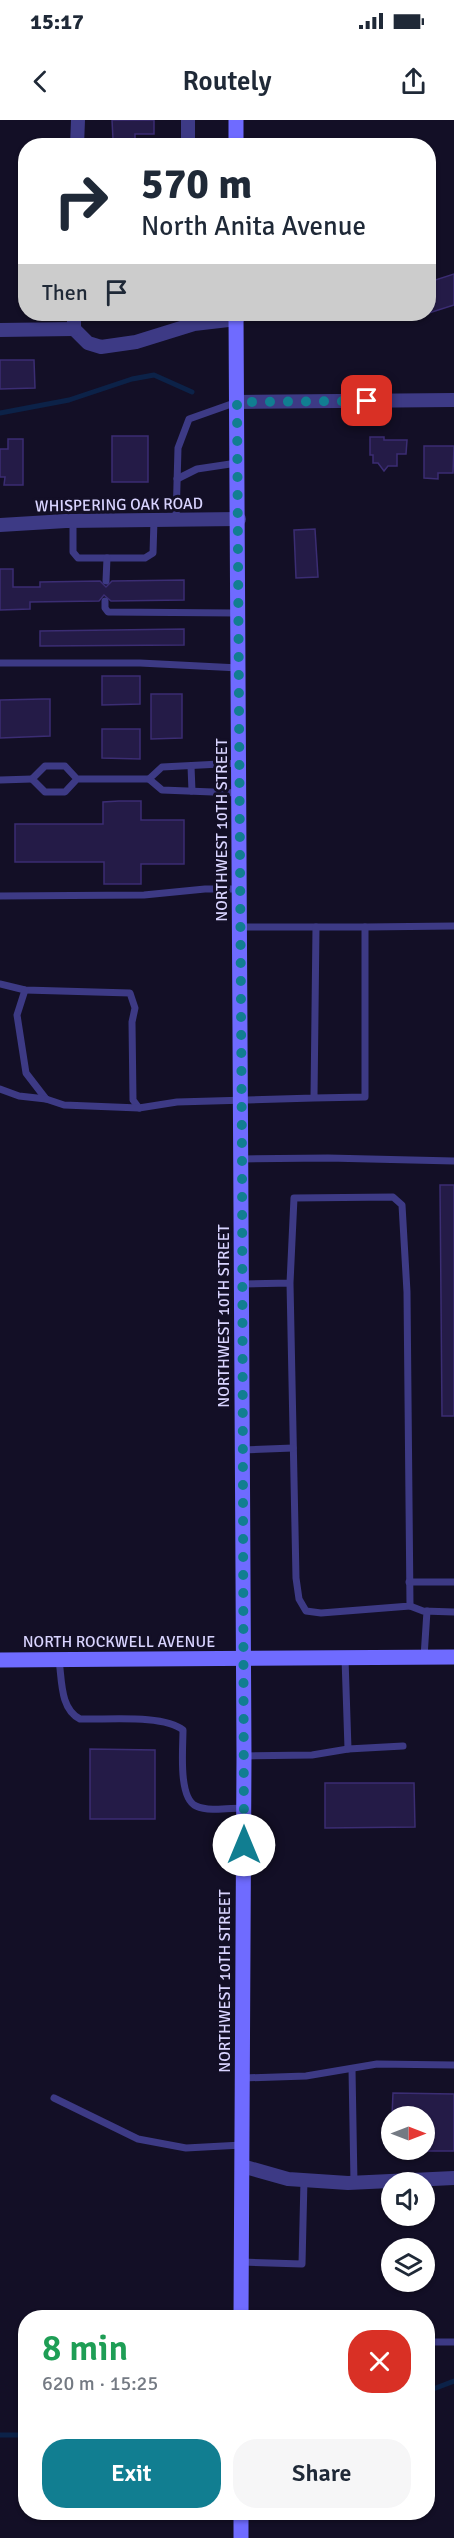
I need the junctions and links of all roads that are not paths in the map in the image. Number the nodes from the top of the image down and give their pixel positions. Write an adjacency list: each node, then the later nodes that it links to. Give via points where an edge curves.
1 (78, 120): 4 (street)
2 (188, 120): 5 (street)
3 (236, 120): 6 (main road)
4 (77, 138)
5 (188, 138)
6 (236, 138)
7 (74, 321): 10 (street)
8 (184, 321): 10 (street, via 136,342 101,346 88,343)
9 (237, 321): 13 (main road, NORTHWEST 10TH STREET)
10 (74, 329): 11 (street)
11 (0, 330)
12 (454, 400): 13 (street)
13 (237, 402): 14 (main road, NORTHWEST 10TH STREET); 15 (lane, via 189,419 178,448)
14 (238, 463): 15 (lane, via 197,469); 16 (main road, NORTHWEST 10TH STREET)
15 (177, 479): 18 (lane)
16 (239, 519): 18 (street, WHISPERING OAK ROAD); 24 (main road, NORTHWEST 10TH STREET)
17 (154, 520): 18 (street, WHISPERING OAK ROAD); 19 (street, WHISPERING OAK ROAD); 21 (lane, via 153,553 146,558)
18 (176, 520)
19 (73, 521): 20 (street, WHISPERING OAK ROAD); 21 (lane, via 73,552 78,558)
20 (0, 525)
21 (107, 558): 22 (lane)
22 (106, 581)
23 (105, 601): 24 (lane, via 108,612)
24 (239, 613): 26 (main road, NORTHWEST 10TH STREET)
25 (0, 663): 26 (lane)
26 (239, 668): 27 (main road, NORTHWEST 10TH STREET)
27 (240, 763): 28 (lane); 34 (main road, NORTHWEST 10TH STREET)
28 (191, 766): 31 (lane, via 162,767); 33 (lane)
29 (32, 779): 30 (lane, via 45,766 65,766); 30 (lane, via 45,792 65,792); 32 (lane)
30 (77, 779): 31 (lane)
31 (149, 779): 33 (lane, via 162,790)
32 (0, 780)
33 (192, 790): 34 (lane, via 205,794)
34 (240, 793): 35 (main road, NORTHWEST 10TH STREET)
35 (240, 889): 36 (lane, via 144,895); 38 (main road, NORTHWEST 10TH STREET)
36 (0, 896)
37 (454, 926): 40 (lane)
38 (240, 927): 39 (lane); 46 (main road, NORTHWEST 10TH STREET)
39 (316, 927): 40 (lane); 44 (lane)
40 (365, 927): 44 (lane, via 365,1096)
41 (0, 984): 42 (lane)
42 (25, 990): 45 (lane, via 17,1015 26,1073); 47 (lane, via 130,993 135,1008 133,1100)
43 (0, 1089): 45 (lane)
44 (314, 1098): 46 (lane)
45 (46, 1099): 47 (lane, via 64,1105)
46 (242, 1099): 47 (lane); 48 (main road, NORTHWEST 10TH STREET)
47 (139, 1108)
48 (242, 1158): 49 (lane); 51 (main road, NORTHWEST 10TH STREET)
49 (454, 1161)
50 (290, 1283): 51 (lane); 52 (lane); 54 (lane, via 294,1198 393,1197 402,1205 407,1292)
51 (242, 1284): 53 (main road, NORTHWEST 10TH STREET)
52 (293, 1448): 53 (lane); 56 (lane, via 296,1585 306,1611)
53 (243, 1450): 64 (main road, NORTHWEST 10TH STREET)
54 (409, 1582): 55 (lane); 56 (lane)
55 (454, 1582)
56 (410, 1606): 57 (lane)
57 (427, 1611): 58 (lane); 60 (lane)
58 (454, 1612)
59 (345, 1657): 60 (main road, NORTH ROCKWELL AVENUE); 64 (main road, NORTH ROCKWELL AVENUE); 66 (lane)
60 (424, 1657): 61 (main road, NORTH ROCKWELL AVENUE)
61 (454, 1657)
62 (0, 1659): 63 (main road, NORTH ROCKWELL AVENUE)
63 (59, 1659): 64 (main road, NORTH ROCKWELL AVENUE); 68 (lane, via 65,1702 72,1715 80,1719 174,1723 183,1730 184,1777 190,1801 210,1809)
64 (244, 1659): 67 (main road, NORTHWEST 10TH STREET)
65 (403, 1746): 66 (lane)
66 (348, 1749): 67 (lane, via 312,1755)
67 (244, 1756): 68 (main road, NORTHWEST 10TH STREET)
68 (244, 1808): 71 (main road, NORTHWEST 10TH STREET)
69 (454, 2065): 70 (lane, via 377,2064)
70 (352, 2069): 71 (lane, via 306,2076); 77 (lane)
71 (243, 2078): 73 (main road, NORTHWEST 10TH STREET)
72 (54, 2098): 73 (lane, via 138,2139 186,2148)
73 (242, 2145): 74 (main road, NORTHWEST 10TH STREET)
74 (242, 2166): 76 (street); 78 (main road, NORTHWEST 10TH STREET)
75 (454, 2178): 77 (street)
76 (304, 2180): 77 (street); 78 (lane, via 302,2264)
77 (354, 2183)
78 (242, 2262): 79 (main road, NORTHWEST 10TH STREET)
79 (241, 2310)
80 (435, 2342): 81 (lane)
81 (454, 2342)
82 (241, 2520): 83 (main road)
83 (241, 2538)

